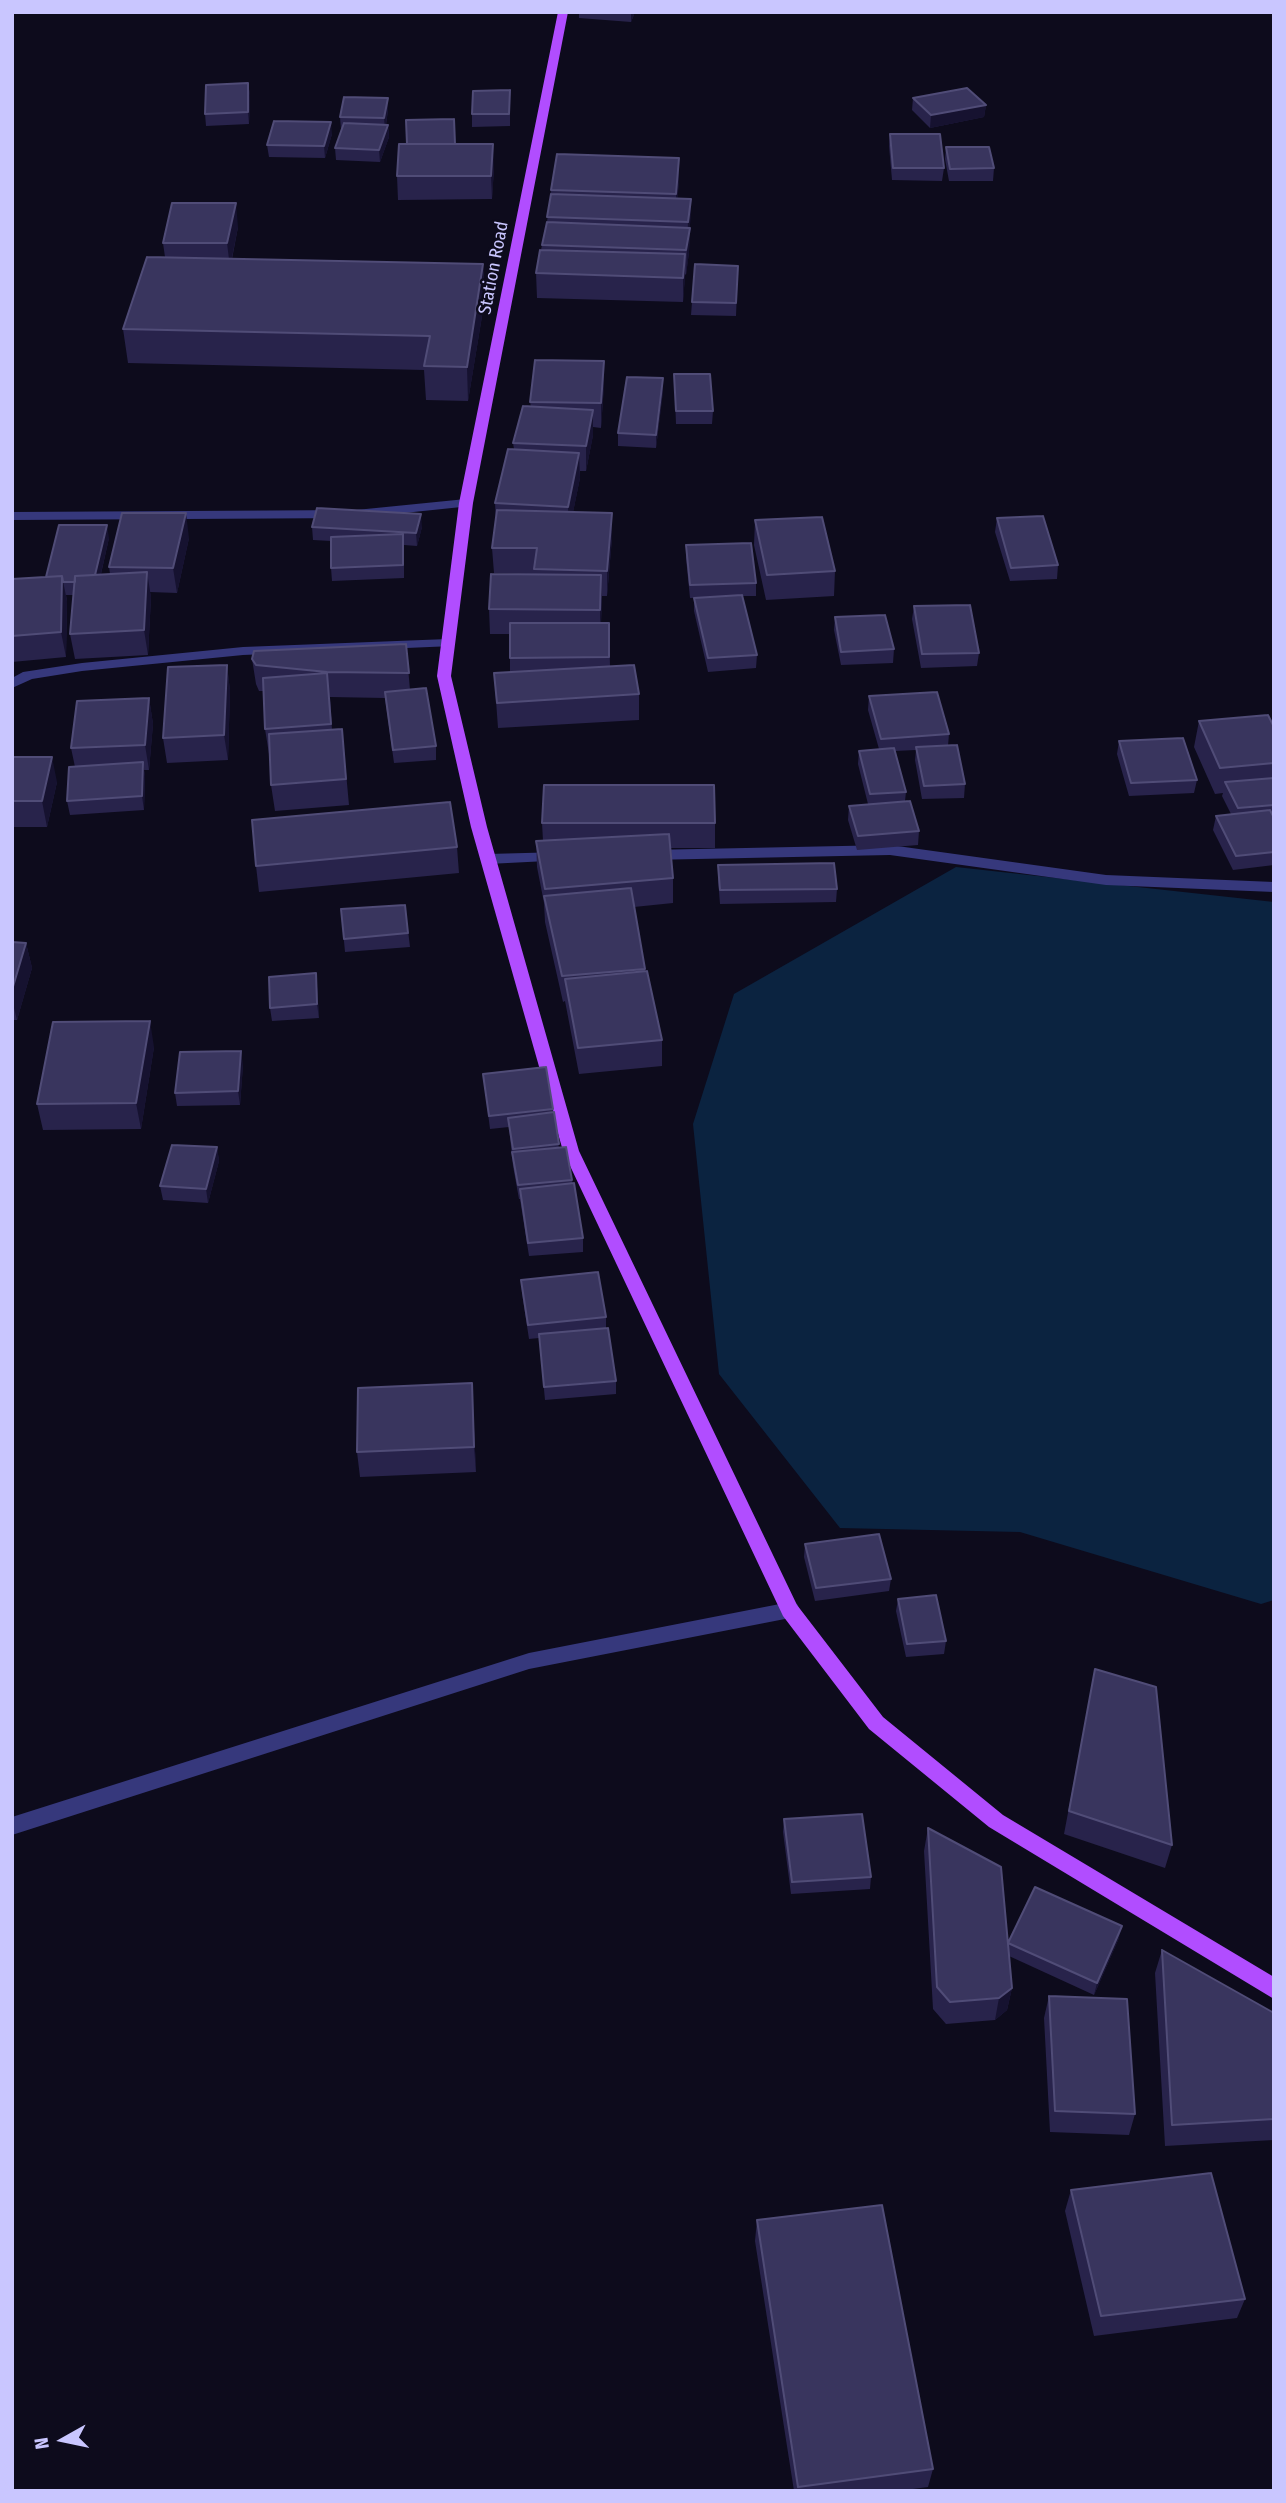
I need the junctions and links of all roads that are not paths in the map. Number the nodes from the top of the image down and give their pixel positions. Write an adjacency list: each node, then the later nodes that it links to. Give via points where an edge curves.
1 (563, 12): 2 (main road, Station Road)
2 (466, 503): 3 (street, via 356,514); 4 (main road, Station Road)
3 (12, 516)
4 (448, 643): 5 (street, via 217,654 69,669 28,675); 8 (main road, Station Road, via 444,676)
5 (12, 684)
6 (627, 856): 9 (street, via 890,850 1107,880)
7 (571, 857): 8 (street)
8 (488, 859): 10 (main road, Station Road, via 571,1151)
9 (1274, 887)
10 (790, 1610): 11 (street, via 529,1661); 12 (main road, Station Road, via 876,1723 996,1821)
11 (12, 1826)
12 (1274, 1989)

